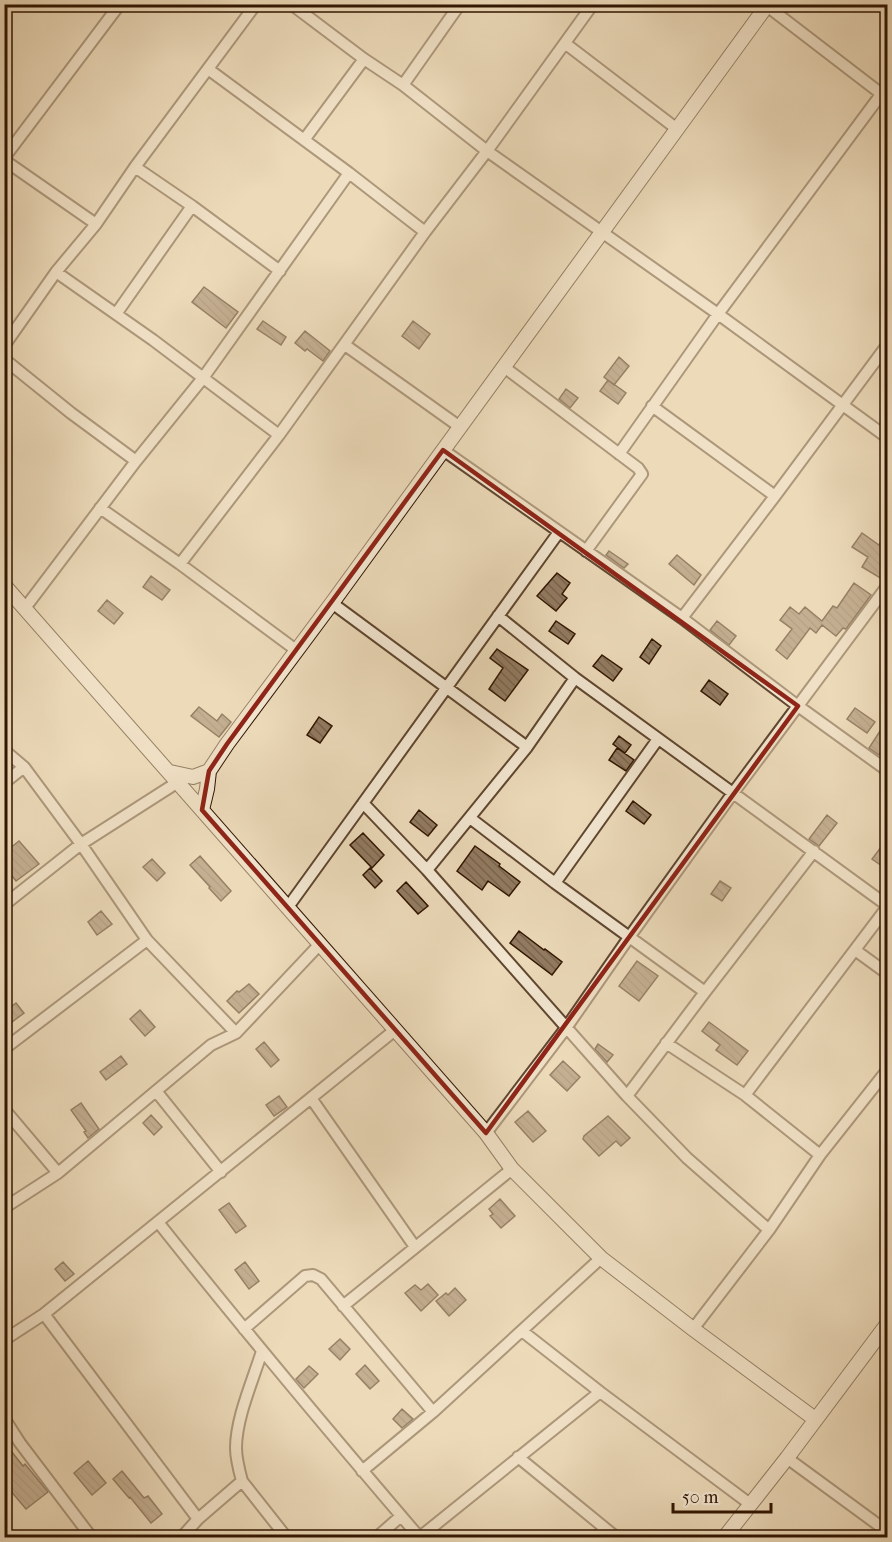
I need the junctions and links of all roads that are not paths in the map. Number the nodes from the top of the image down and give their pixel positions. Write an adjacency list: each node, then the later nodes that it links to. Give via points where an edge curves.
1 (120, 4): 16 (street)
2 (256, 4): 9 (street)
3 (291, 4): 8 (street)
4 (460, 4): 10 (street)
5 (593, 4): 7 (street)
6 (767, 5): 12 (street); 13 (street)
7 (566, 44): 13 (street); 15 (street)
8 (364, 59): 10 (street); 14 (street)
9 (208, 69): 14 (street); 17 (street)
10 (403, 85): 15 (street)
11 (888, 85): 12 (street)
12 (884, 97): 26 (street)
13 (677, 129): 22 (street)
14 (304, 140): 18 (street)
15 (487, 151): 21 (street); 22 (street)
16 (4, 159): 20 (street)
17 (135, 167): 19 (street); 20 (street)
18 (349, 173): 21 (street); 23 (street)
19 (192, 206): 23 (street); 25 (street)
20 (96, 224): 24 (street)
21 (425, 232): 27 (street)
22 (602, 233): 26 (street); 31 (street)
23 (280, 271): 32 (street)
24 (56, 272): 25 (street); 29 (street)
25 (116, 314): 32 (street)
26 (718, 314): 33 (street); 34 (street)
27 (345, 345): 35 (street); 36 (street)
28 (888, 345): 34 (street)
29 (4, 346)
30 (4, 359): 40 (street)
31 (504, 367): 35 (street); 39 (street)
32 (203, 378): 36 (street); 40 (street)
33 (652, 406): 39 (street); 41 (street)
34 (843, 406): 37 (street); 41 (street)
35 (460, 428): 38 (street)
36 (279, 435): 45 (street)
37 (888, 438)
38 (443, 450): 43 (street); 48 (street)
39 (619, 454): 44 (street, via 642,474)
40 (136, 461): 42 (street)
41 (775, 496): 51 (street)
42 (100, 508): 45 (street); 49 (street)
43 (559, 532): 44 (street); 50 (street)
44 (585, 551): 51 (street)
45 (180, 564): 52 (street)
46 (4, 585): 49 (street)
47 (888, 585): 55 (street)
48 (332, 603): 52 (street); 54 (street)
49 (25, 608): 62 (street)
50 (498, 616): 53 (street); 54 (street)
51 (682, 618): 55 (street)
52 (297, 650): 60 (street)
53 (575, 678): 56 (street); 57 (street)
54 (447, 687): 57 (street); 65 (street)
55 (798, 706): 61 (street); 64 (street)
56 (658, 739): 64 (street); 71 (street)
57 (527, 747): 67 (street)
58 (4, 750): 59 (street)
59 (24, 767): 63 (street); 68 (street)
60 (209, 771): 62 (street, via 193,777); 66 (street)
61 (888, 771)
62 (174, 777): 66 (street); 68 (street)
63 (4, 783)
64 (733, 793): 69 (street); 75 (street)
65 (363, 803): 70 (street); 74 (street)
66 (202, 810): 74 (street)
67 (470, 818): 70 (street); 71 (street)
68 (81, 844): 72 (street); 76 (street)
69 (814, 851): 73 (street); 80 (street)
70 (427, 870): 81 (street)
71 (555, 883): 75 (street)
72 (4, 905)
73 (888, 906): 78 (street)
74 (288, 907): 77 (street)
75 (630, 936): 80 (street); 81 (street)
76 (147, 940): 83 (street); 85 (street)
77 (320, 944): 82 (street); 83 (street)
78 (855, 950): 79 (street); 88 (street)
79 (888, 975)
80 (705, 992): 84 (street)
81 (566, 1028): 89 (street); 92 (street)
82 (395, 1030): 90 (street); 92 (street)
83 (236, 1034): 87 (street, via 211,1045)
84 (666, 1042): 88 (street); 89 (street)
85 (4, 1049)
86 (888, 1069): 93 (street)
87 (156, 1091): 95 (street); 96 (street)
88 (745, 1095): 93 (street)
89 (627, 1096): 99 (street, via 687,1158)
90 (311, 1098): 95 (street); 100 (street)
91 (4, 1109): 96 (street)
92 (486, 1133): 94 (street)
93 (820, 1155): 99 (street)
94 (512, 1169): 100 (street); 101 (street)
95 (221, 1172): 98 (street)
96 (58, 1173): 97 (street)
97 (4, 1208)
98 (158, 1222): 103 (street); 105 (street)
99 (769, 1230): 106 (street)
100 (415, 1247): 102 (street)
101 (601, 1258): 106 (street); 107 (street)
102 (342, 1306): 105 (street, via 321,1279 305,1276); 111 (street)
103 (44, 1314): 108 (street); 120 (street)
104 (888, 1323): 113 (street)
105 (244, 1329): 109 (street)
106 (693, 1329): 113 (street)
107 (522, 1331): 110 (street); 111 (street)
108 (4, 1340)
109 (262, 1351): 116 (street); 117 (street, via 238,1428 236,1448)
110 (600, 1392): 114 (street); 118 (street)
111 (433, 1412): 116 (street)
112 (4, 1418): 124 (street)
113 (815, 1419): 115 (street)
114 (518, 1457): 121 (street); 123 (street)
115 (786, 1458): 118 (street); 122 (street)
116 (362, 1471): 119 (street)
117 (242, 1480): 120 (street); 126 (street)
118 (750, 1504): 130 (street)
119 (401, 1516): 123 (street); 127 (street)
120 (198, 1519): 125 (street)
121 (604, 1528): 128 (street); 129 (street)
122 (888, 1532)
123 (420, 1537)
124 (92, 1538)
125 (181, 1538)
126 (287, 1538)
127 (376, 1538)
128 (597, 1538)
129 (617, 1538)
130 (724, 1538)

